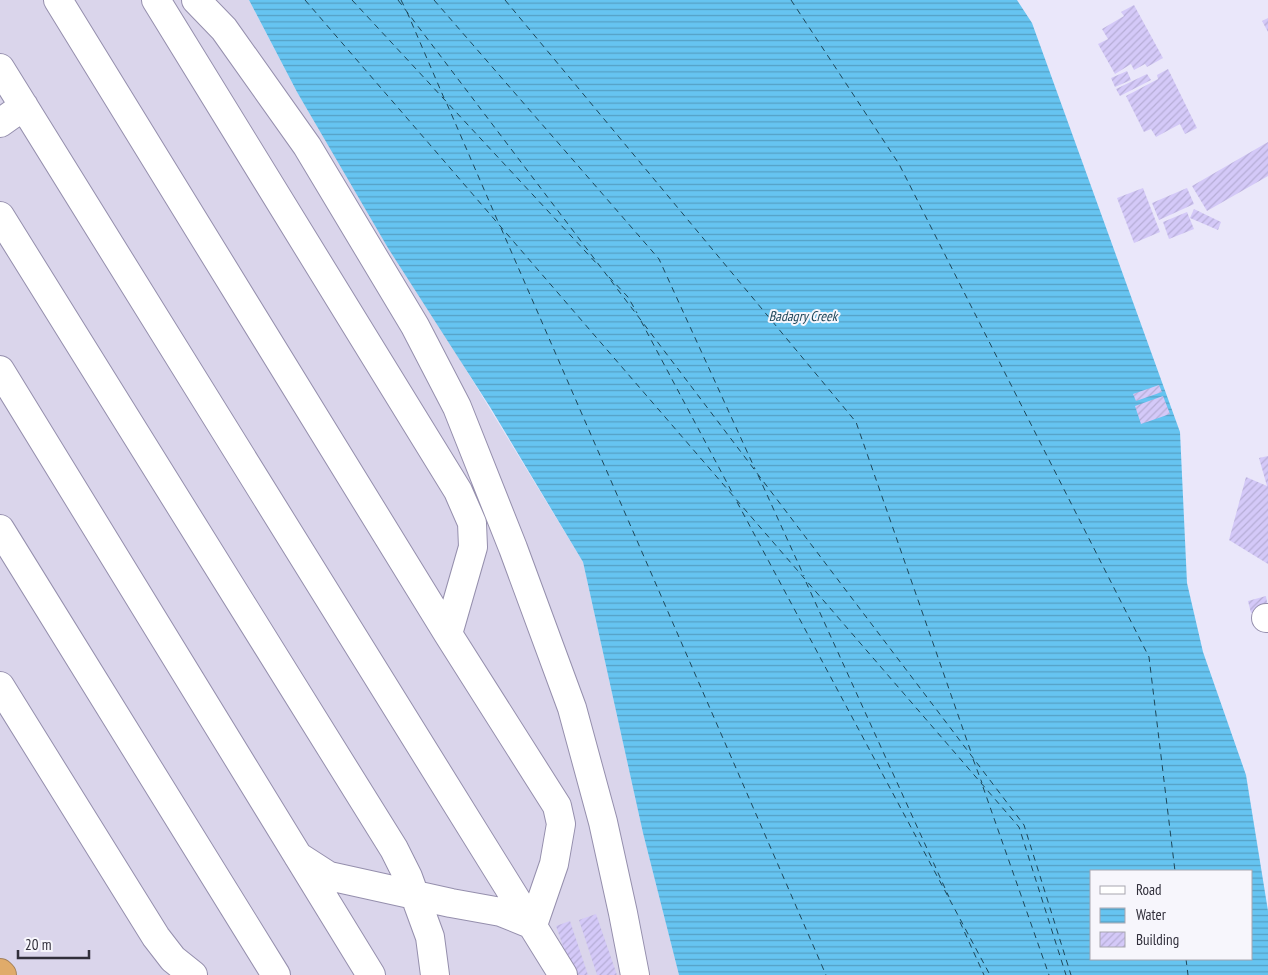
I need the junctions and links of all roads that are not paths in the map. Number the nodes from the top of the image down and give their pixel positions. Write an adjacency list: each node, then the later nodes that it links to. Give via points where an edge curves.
1 (58, 0): 10 (lane)
2 (156, 0): 10 (lane, via 458,491 472,523 473,547)
3 (196, 0): 20 (lane, via 224,29 307,146 415,326 457,407 572,708 603,822)
4 (0, 68): 5 (lane)
5 (24, 106): 6 (lane); 14 (lane)
6 (0, 124)
7 (0, 216): 13 (lane, via 394,849)
8 (0, 370): 12 (lane)
9 (0, 528): 16 (lane)
10 (448, 634): 14 (lane, via 557,806 561,824 554,864)
11 (0, 686): 15 (lane, via 156,937 173,959)
12 (298, 856): 13 (lane, via 329,876); 17 (lane)
13 (414, 894): 14 (lane, via 501,912); 18 (lane, via 430,937)
14 (532, 925): 19 (lane)
15 (193, 975)
16 (276, 975)
17 (371, 975)
18 (435, 975)
19 (563, 975)
20 (635, 975)

